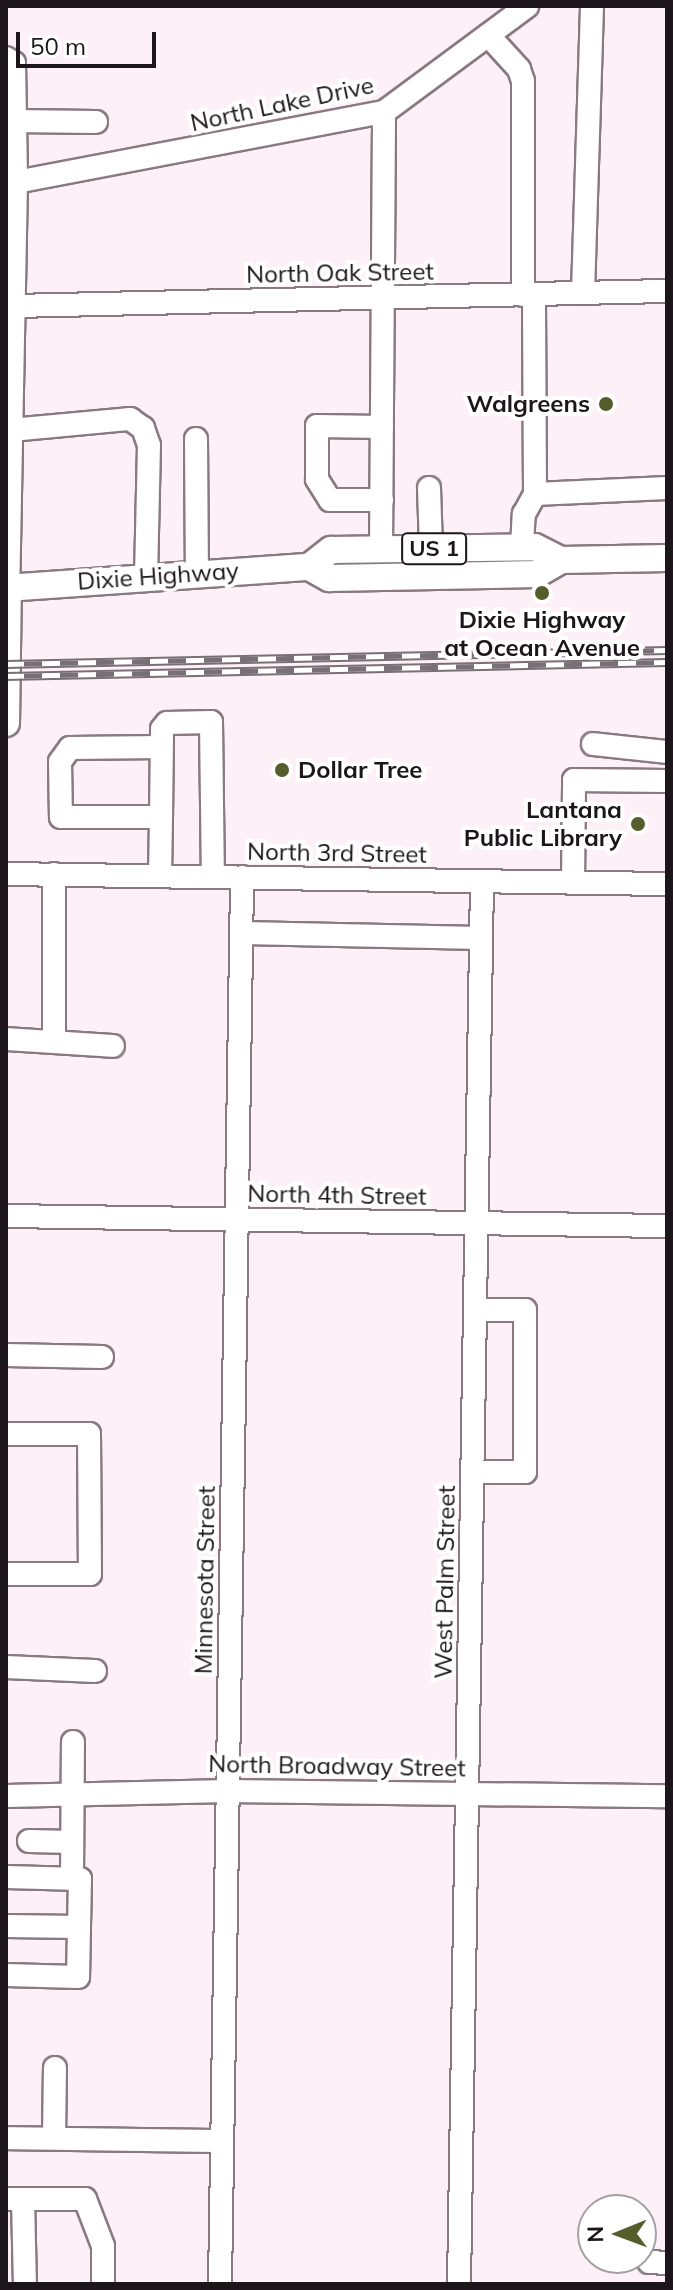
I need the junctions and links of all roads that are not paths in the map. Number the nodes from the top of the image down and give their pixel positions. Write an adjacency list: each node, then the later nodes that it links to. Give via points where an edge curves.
1 (527, 6): 3 (street, North Lake Drive)
2 (592, 6): 11 (street)
3 (488, 35): 5 (street, North Lake Drive); 12 (street, via 519,69 523,81)
4 (10, 60): 6 (street)
5 (384, 112): 8 (street, North Lake Drive); 13 (street)
6 (15, 121): 7 (street); 8 (street)
7 (96, 122)
8 (16, 182): 9 (street)
9 (10, 268): 14 (street)
10 (667, 291): 11 (street, North Oak Street)
11 (583, 293): 12 (street, North Oak Street)
12 (529, 294): 13 (street, North Oak Street); 21 (street)
13 (384, 298): 14 (street, North Oak Street); 15 (street)
14 (14, 306): 16 (street)
15 (382, 427): 22 (street); 22 (street, via 317,426 317,479 330,500)
16 (11, 430): 18 (street); 30 (street, via 130,419 143,428 149,445)
17 (196, 439): 29 (street)
18 (8, 467): 31 (street)
19 (429, 488): 24 (street)
20 (667, 488): 21 (street)
21 (535, 494): 23 (street, via 524,514)
22 (382, 500): 25 (street)
23 (522, 547): 24 (main road, Dixie Highway / US 1); 27 (main road, Dixie Highway / US 1, via 535,547)
24 (431, 549): 25 (main road, Dixie Highway / US 1)
25 (381, 550): 28 (main road, Dixie Highway / US 1, via 331,550)
26 (667, 558): 27 (main road, Dixie Highway / US 1)
27 (561, 560): 28 (main road, Dixie Highway / US 1, via 537,574 329,578)
28 (309, 567): 29 (main road, Dixie Highway / US 1)
29 (197, 571): 30 (main road, Dixie Highway / US 1)
30 (146, 575): 31 (main road, Dixie Highway / US 1)
31 (7, 588): 32 (main road)
32 (6, 723)
33 (593, 744): 35 (street)
34 (161, 747): 37 (street); 37 (street, via 70,748 60,762 61,817); 41 (street, via 167,723 211,722 214,728)
35 (667, 752)
36 (667, 781): 44 (street, via 574,780)
37 (161, 817): 40 (street)
38 (6, 874): 39 (street, North 3rd Street)
39 (54, 874): 40 (street, North 3rd Street); 49 (street)
40 (160, 876): 41 (street, North 3rd Street)
41 (213, 877): 42 (street, North 3rd Street)
42 (242, 877): 43 (street, North 3rd Street); 46 (street, Minnesota Street)
43 (482, 881): 44 (street, North 3rd Street); 47 (street, West Palm Street)
44 (573, 883): 45 (street, North 3rd Street)
45 (667, 884)
46 (242, 933): 47 (street); 52 (street, Minnesota Street)
47 (481, 938): 53 (street, West Palm Street)
48 (6, 1039): 49 (street)
49 (54, 1040): 50 (street)
50 (113, 1046)
51 (6, 1216): 52 (street, North 4th Street)
52 (237, 1219): 53 (street, North 4th Street); 64 (street, Minnesota Street)
53 (476, 1223): 54 (street, North 4th Street); 55 (street, West Palm Street)
54 (667, 1226)
55 (475, 1310): 59 (street, West Palm Street); 59 (street, via 525,1310 525,1472)
56 (6, 1355): 57 (street)
57 (102, 1357)
58 (6, 1434): 60 (street, via 89,1434 90,1574)
59 (472, 1472): 66 (street, West Palm Street)
60 (6, 1574)
61 (6, 1667): 62 (street)
62 (95, 1671)
63 (73, 1742): 65 (street)
64 (228, 1791): 65 (street, North Broadway Street); 66 (street, North Broadway Street); 79 (street, Minnesota Street)
65 (72, 1792): 67 (street, North Broadway Street); 70 (street)
66 (467, 1794): 68 (street, North Broadway Street); 84 (street, West Palm Street)
67 (6, 1796)
68 (667, 1796)
69 (29, 1841): 70 (street)
70 (72, 1842): 72 (street)
71 (6, 1877): 72 (street)
72 (72, 1879): 74 (street, via 80,1879)
73 (6, 1926): 74 (street)
74 (79, 1927): 75 (street, via 78,1977)
75 (6, 1975)
76 (55, 2068): 78 (street)
77 (6, 2138): 78 (street)
78 (54, 2138): 79 (street)
79 (222, 2141): 83 (street, Minnesota Street)
80 (14, 2199): 81 (street); 82 (street, via 85,2199 103,2246)
81 (25, 2284)
82 (103, 2284)
83 (220, 2284)
84 (459, 2284)

